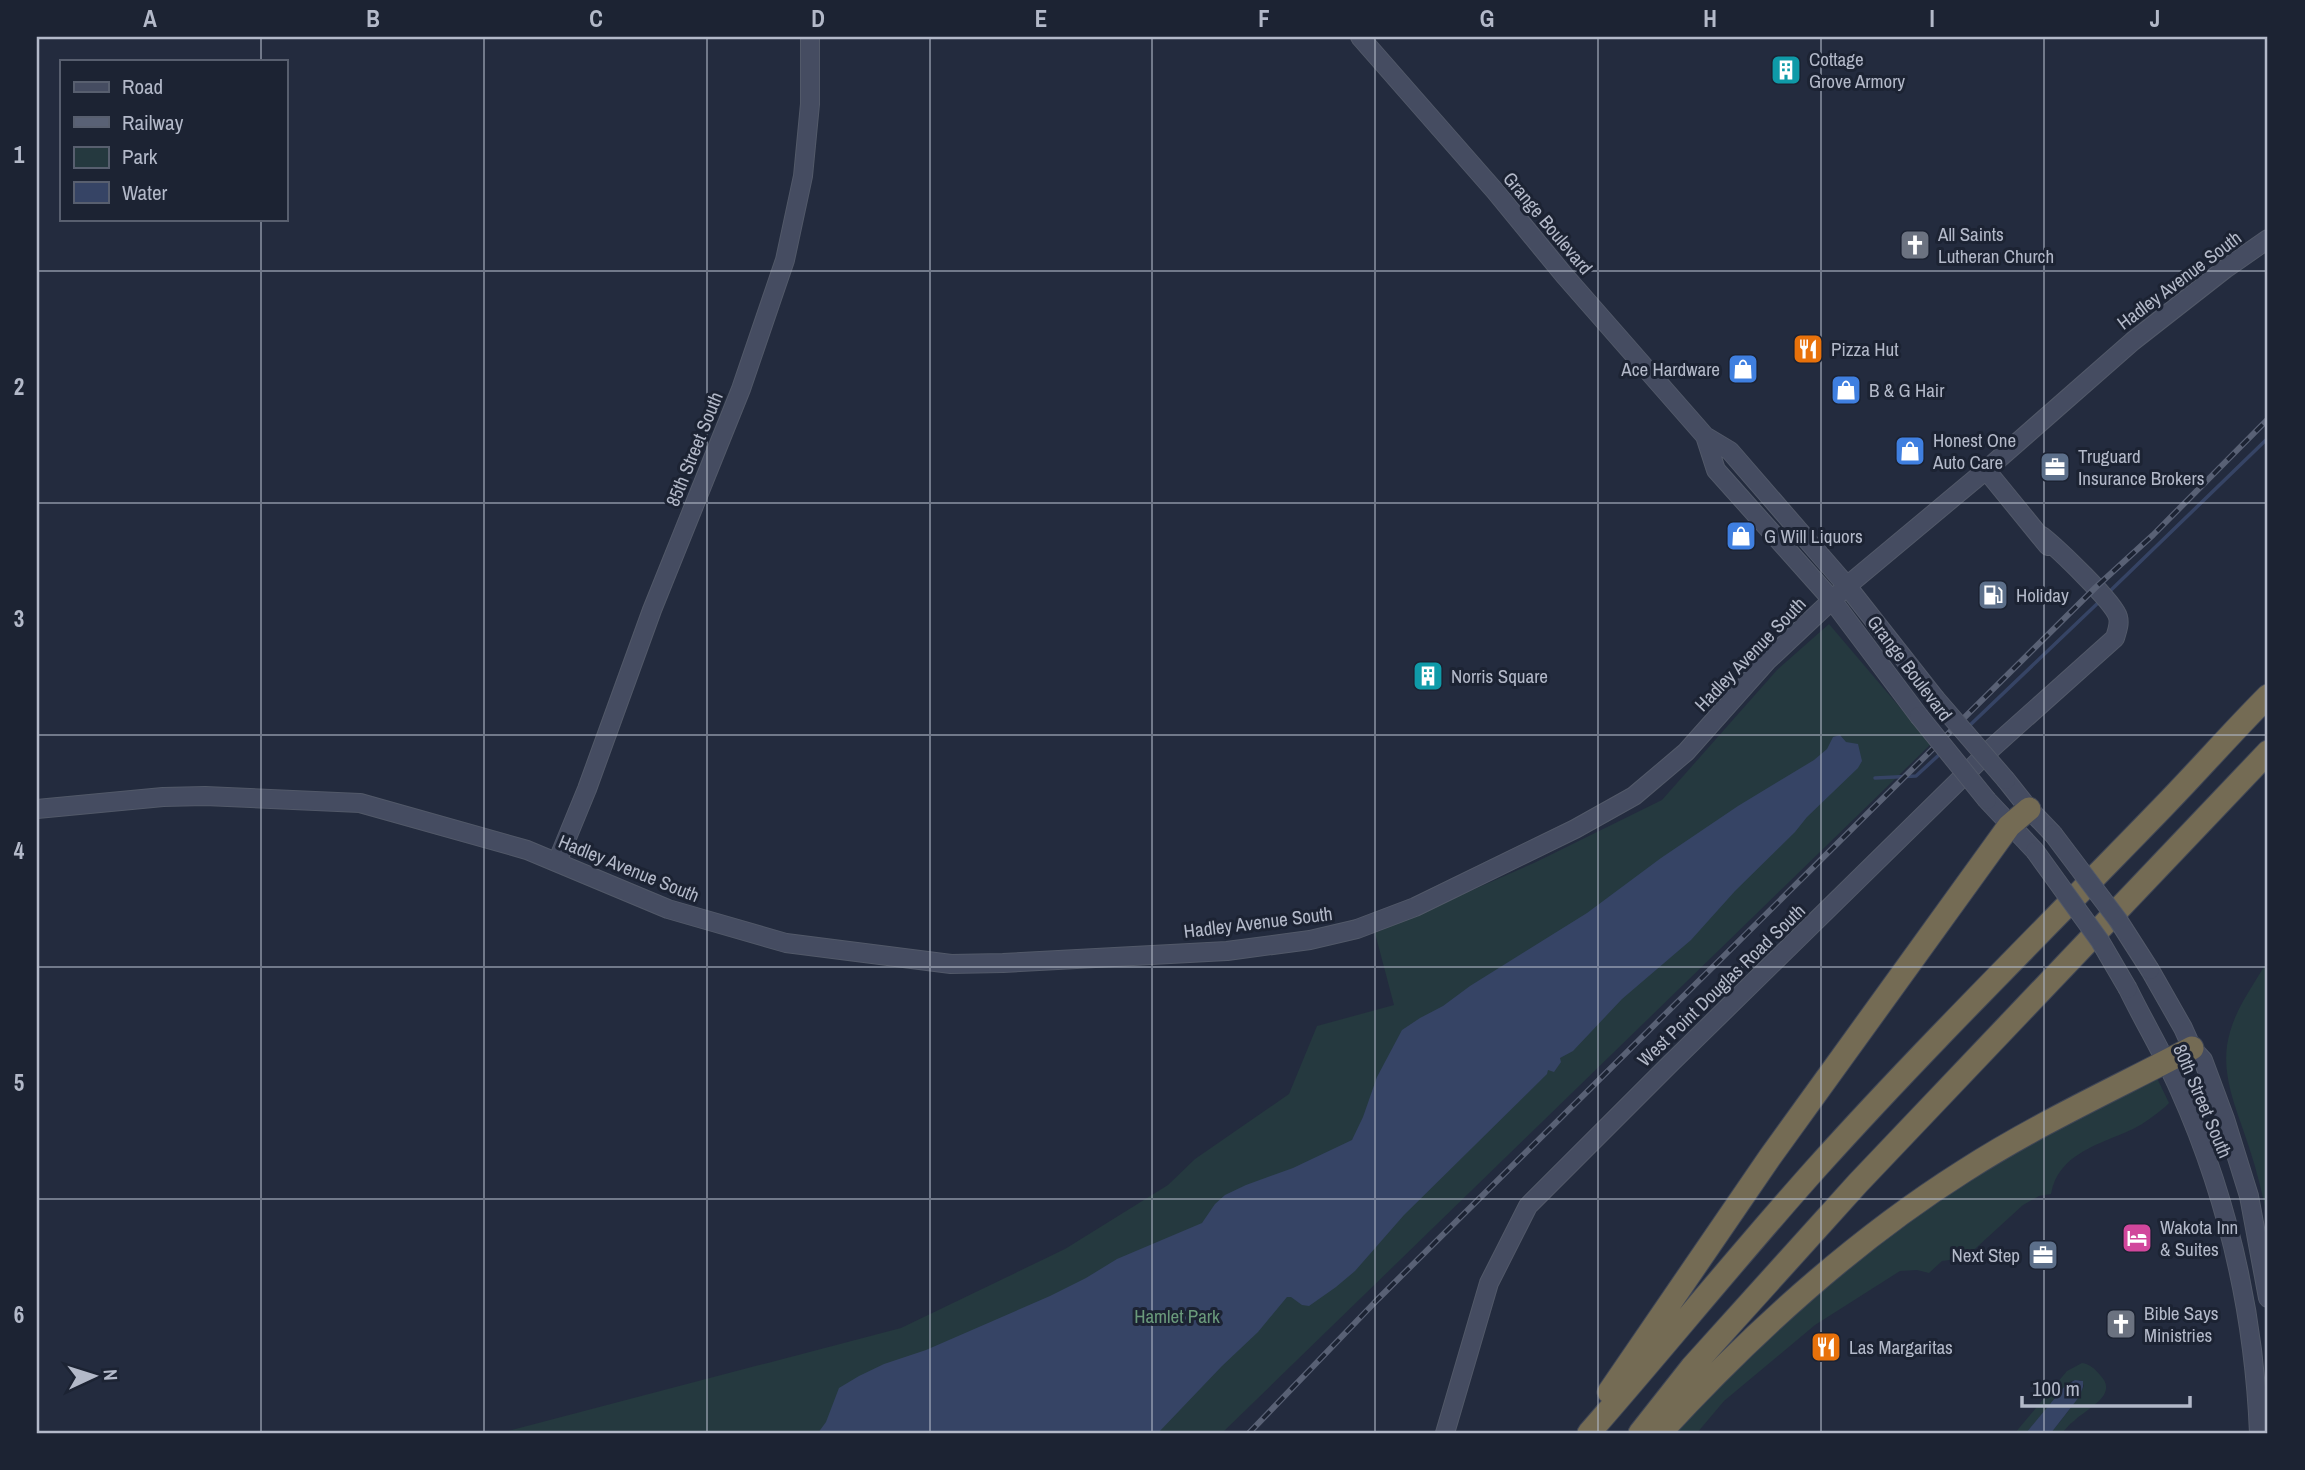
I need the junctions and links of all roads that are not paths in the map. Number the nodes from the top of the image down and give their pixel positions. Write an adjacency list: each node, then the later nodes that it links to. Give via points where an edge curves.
1 (810, 37): 13 (street, 85th Street South, via 803,176 785,260 741,388)
2 (1360, 37): 4 (street, Grange Boulevard)
3 (2268, 239): 5 (street, Hadley Avenue South, via 2133,341)
4 (1705, 436): 6 (street, Grange Boulevard, via 1730,451); 7 (street, Grange Boulevard, via 1716,470)
5 (1986, 470): 6 (street, Hadley Avenue South); 17 (street, West Point Douglas Road South, via 2118,614 2115,638 1992,748 1528,1206 1489,1283)
6 (1847, 586): 7 (street, Hadley Avenue South); 11 (street, Grange Boulevard, bridge)
7 (1832, 600): 12 (street, Grange Boulevard, bridge); 13 (street, Hadley Avenue South, via 1767,661 1686,752 1634,796 1405,912 1310,940 1202,952 951,964 786,943 668,909)
8 (2268, 696): 19 (highway, via 1820,1164)
9 (2268, 752): 20 (highway, via 1858,1183 1692,1367)
10 (37, 809): 13 (street, Hadley Avenue South, via 205,796 360,803 527,849)
11 (2029, 809): 12 (highway); 14 (street, 80th Street South, bridge, via 2118,920)
12 (2009, 825): 15 (street, 80th Street South, bridge, via 2035,851 2100,942); 18 (highway, via 1770,1157)
13 (557, 862)
14 (2192, 1048): 15 (highway); 16 (street, 80th Street South, via 2203,1060 2234,1146)
15 (2165, 1062): 21 (highway, via 1986,1157 1892,1221 1773,1319); 22 (street, 80th Street South, via 2200,1142 2231,1239 2248,1319)
16 (2268, 1298)
17 (1445, 1433)
18 (1583, 1433)
19 (1588, 1433)
20 (1640, 1433)
21 (1660, 1433)
22 (2259, 1433)

